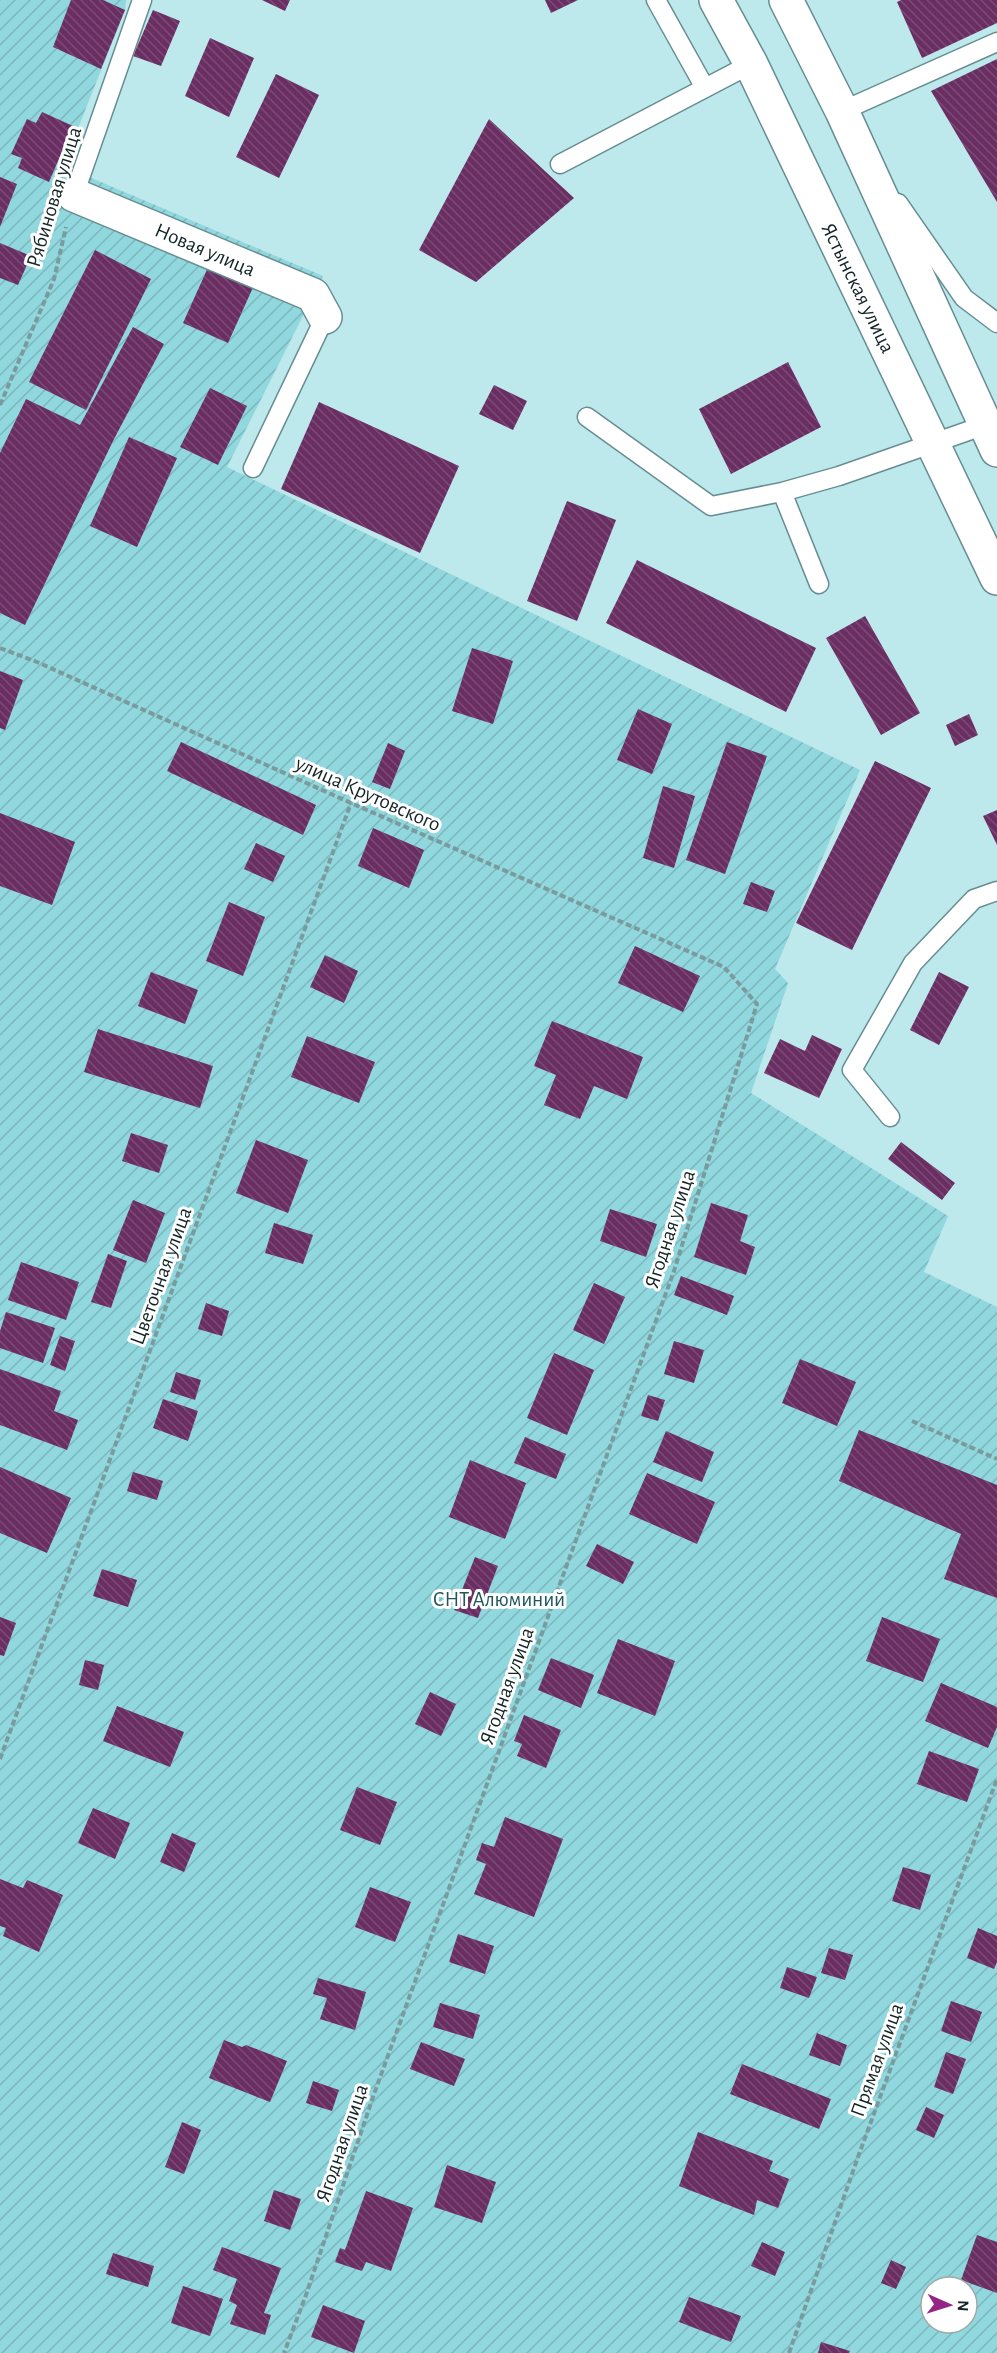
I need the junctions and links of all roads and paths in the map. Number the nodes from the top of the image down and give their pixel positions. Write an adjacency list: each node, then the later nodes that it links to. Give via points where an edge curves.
1 (142, 0): 11 (lane, Рябиновая улица)
2 (656, 0): 7 (lane)
3 (716, 0): 6 (main road, Ястынская улица)
4 (786, 0): 8 (main road)
5 (997, 42): 8 (lane)
6 (751, 64): 7 (lane); 17 (main road, Ястынская улица)
7 (705, 88): 10 (lane)
8 (842, 111): 9 (main road)
9 (855, 141): 13 (lane, via 964,298); 16 (main road)
10 (560, 164)
11 (74, 195): 12 (main road, Новая улица, via 313,295); 14 (path, Рябиновая улица, via 54,279)
12 (325, 317): 18 (lane)
13 (997, 323)
14 (0, 405)
15 (587, 417): 19 (lane, via 711,506)
16 (993, 432): 17 (lane)
17 (932, 444): 19 (lane); 20 (main road, Ястынская улица)
18 (253, 468)
19 (782, 492): 21 (lane)
20 (997, 578)
21 (819, 584)
22 (0, 648): 23 (path, улица Крутовского)
23 (351, 803): 25 (path, улица Крутовского); 29 (path, Цветочная улица)
24 (997, 891): 26 (lane, via 974,899 913,963 852,1070)
25 (724, 967): 31 (path, Ягодная улица, via 757,1004 674,1271 374,2094)
26 (890, 1117)
27 (912, 1421): 28 (path)
28 (997, 1459)
29 (0, 1759)
30 (997, 1779): 32 (path, Прямая улица)
31 (284, 2353)
32 (789, 2353)

